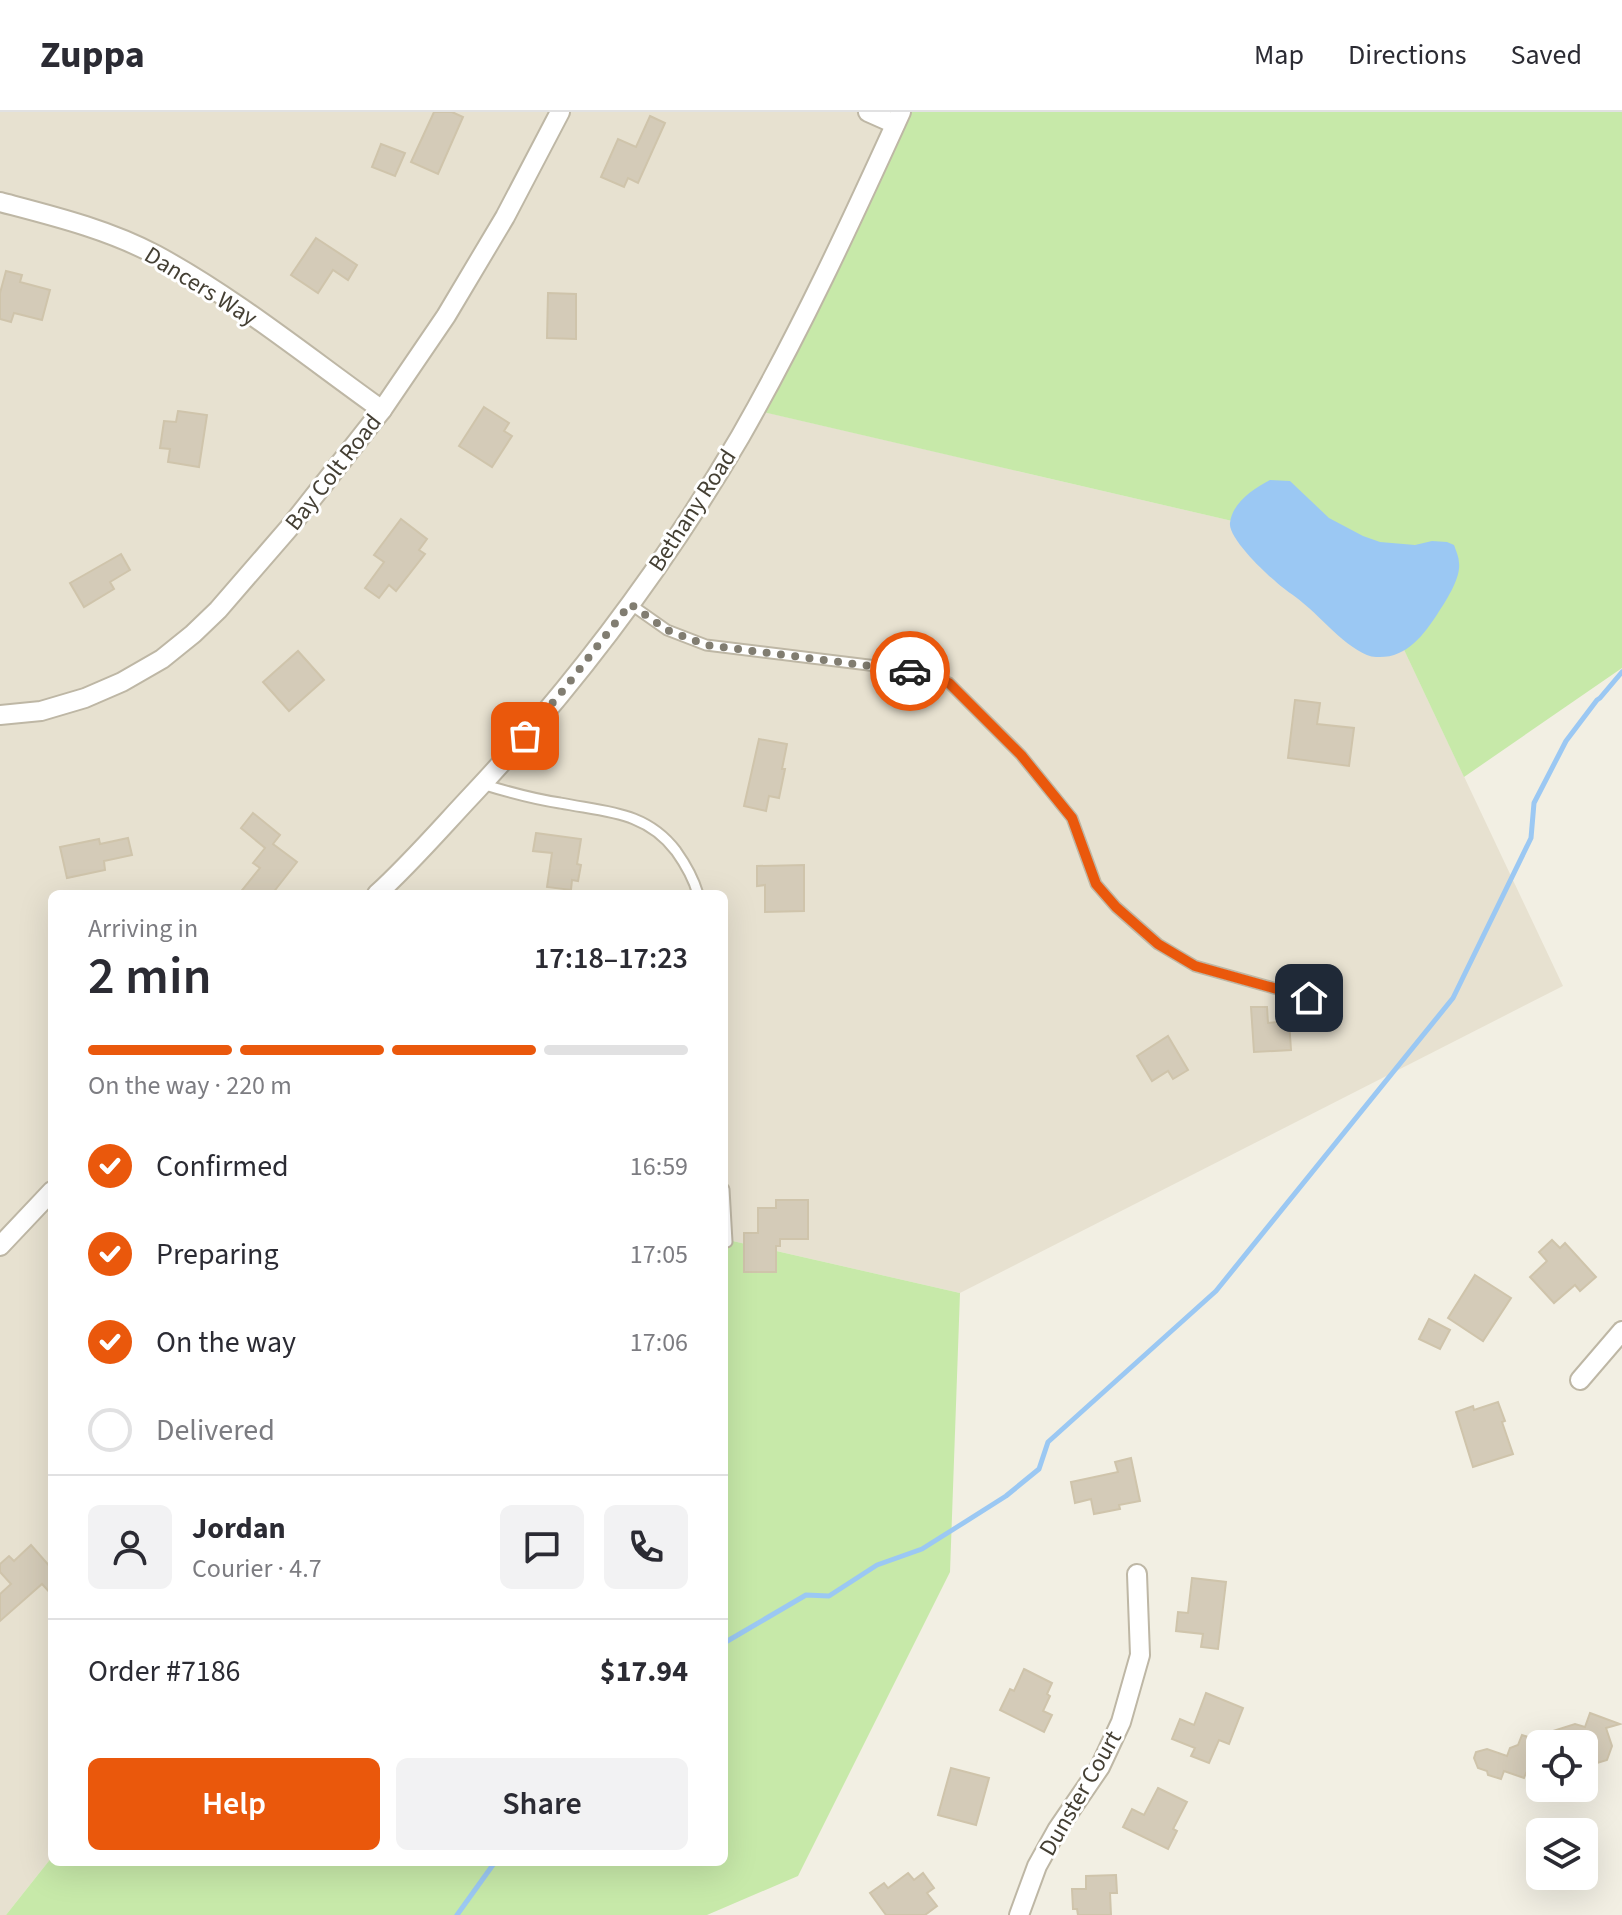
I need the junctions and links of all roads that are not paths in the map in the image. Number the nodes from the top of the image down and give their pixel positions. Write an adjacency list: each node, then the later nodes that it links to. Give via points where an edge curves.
1 (560, 112): 5 (street, Bay Colt Road, via 498,229)
2 (868, 112): 3 (street)
3 (898, 118): 6 (street, Bethany Road, via 813,301 739,437)
4 (0, 202): 5 (street, Dancers Way, via 79,224 155,254 216,290)
5 (382, 410): 7 (street, Bay Colt Road, via 218,610 162,659 97,693 41,711)
6 (630, 604): 8 (street, Bethany Road, via 548,711); 11 (lane, via 667,630 706,645 901,669 949,683 1021,755 1072,818 1096,884 1137,926 1195,966)
7 (0, 715)
8 (482, 784): 9 (street, Bethany Road); 10 (lane, via 652,826 688,868)
9 (381, 890)
10 (696, 890)
11 (1309, 998)
12 (48, 1195): 13 (street)
13 (0, 1246)
14 (1622, 1331): 15 (street)
15 (1580, 1380)
16 (1137, 1574): 17 (street, Dunster Court, via 1140,1655 1121,1722 1100,1767 1037,1866)
17 (1019, 1915)

